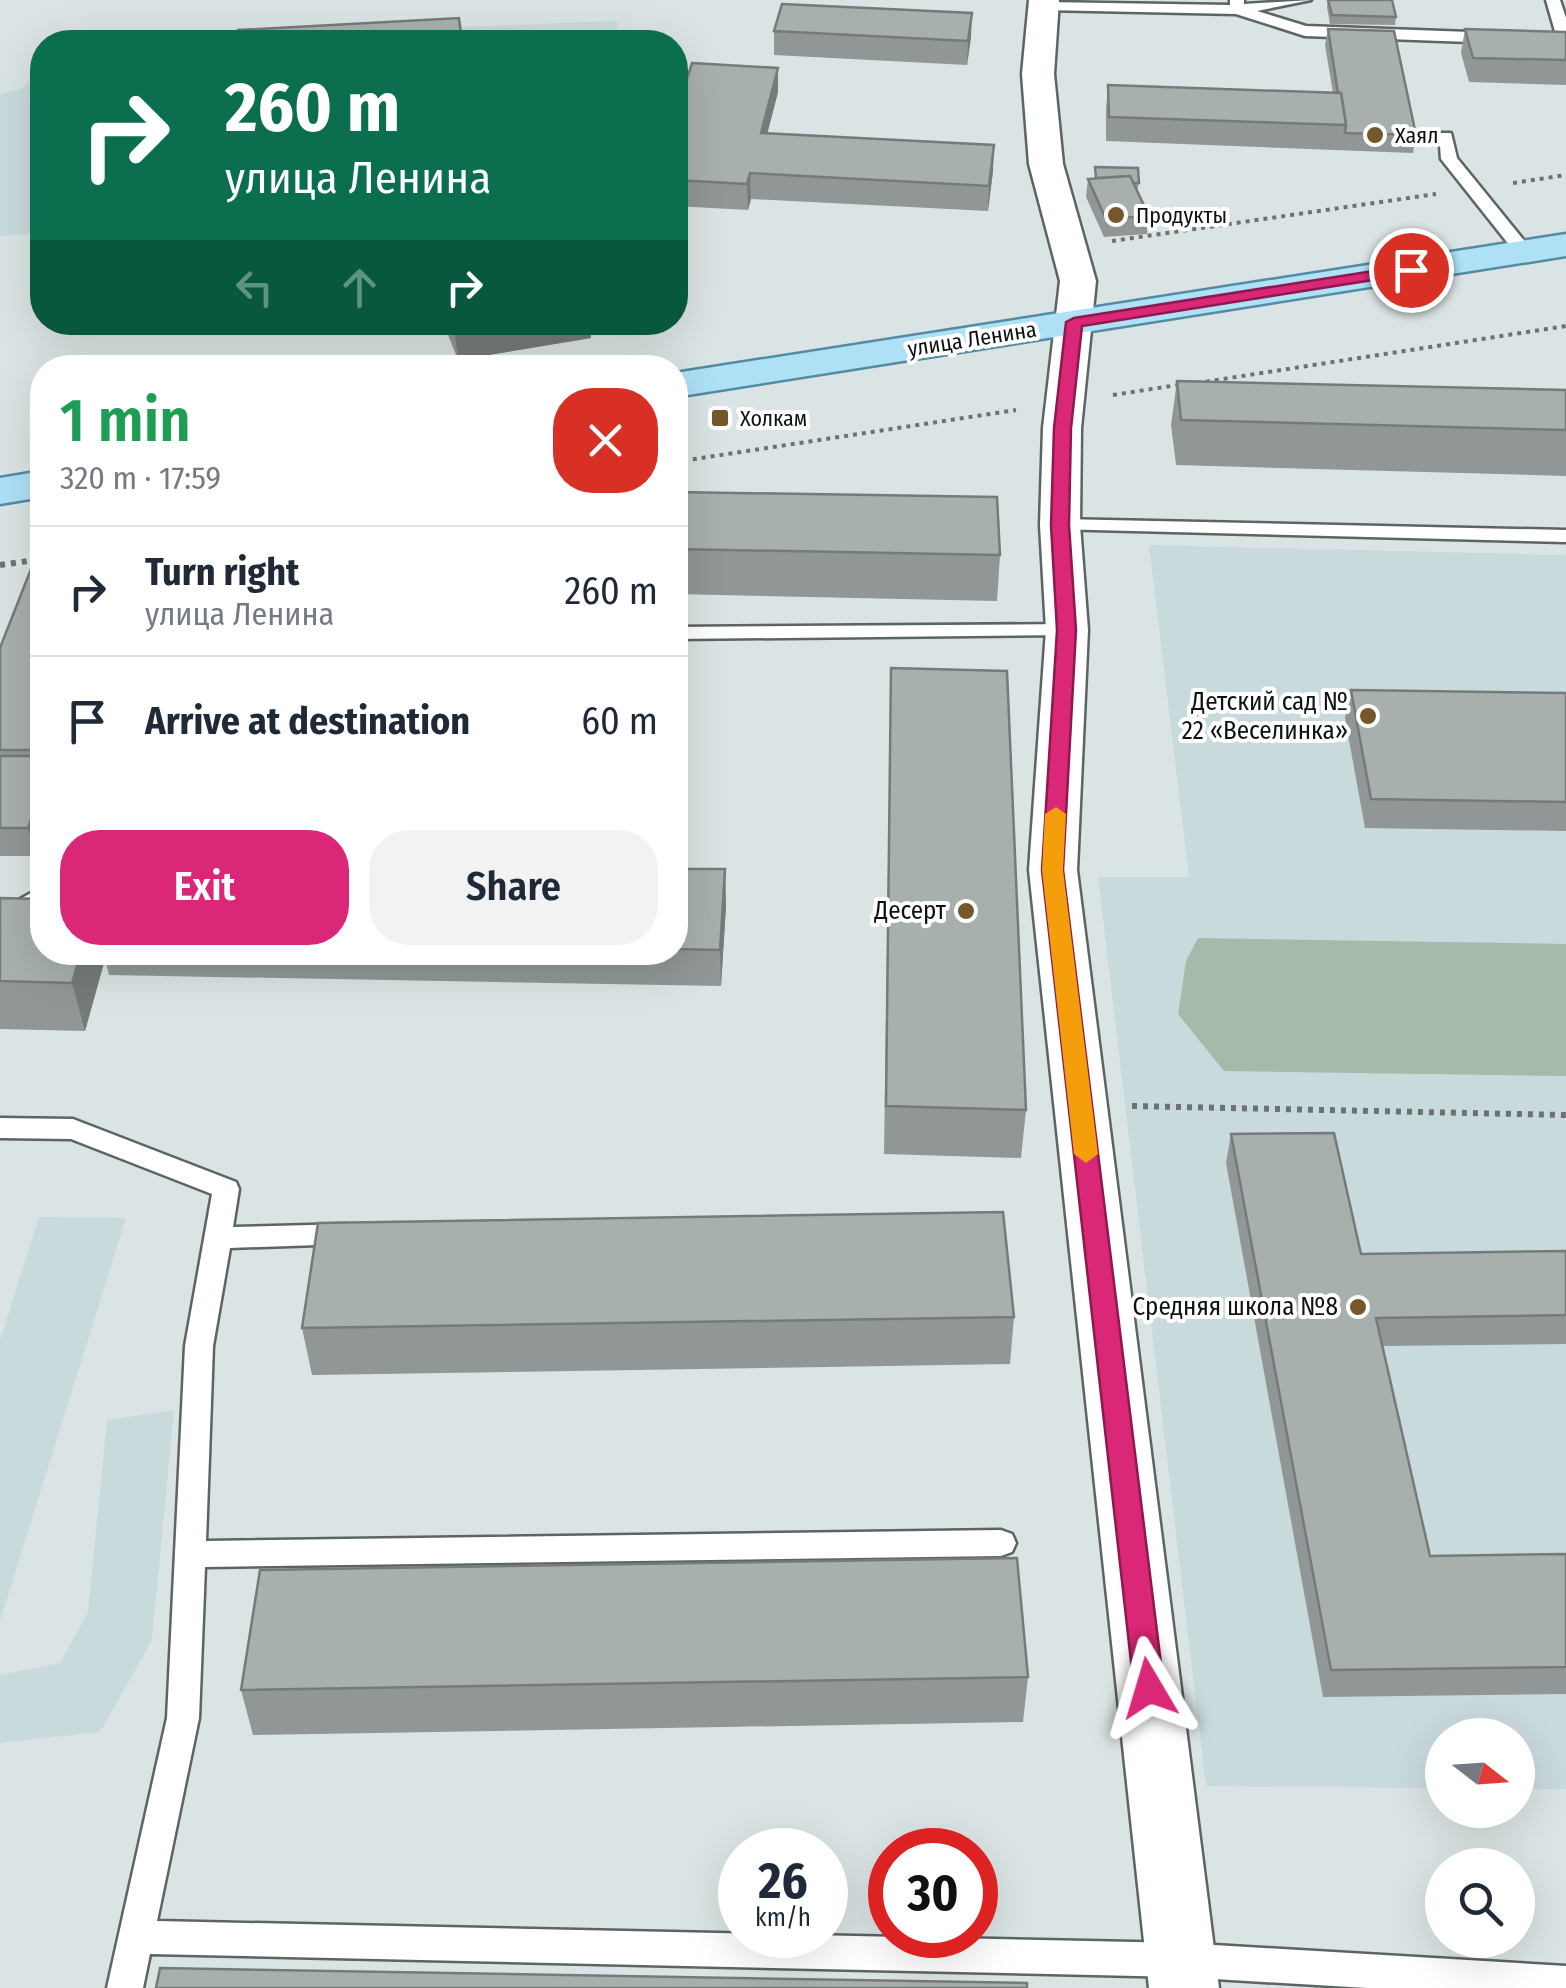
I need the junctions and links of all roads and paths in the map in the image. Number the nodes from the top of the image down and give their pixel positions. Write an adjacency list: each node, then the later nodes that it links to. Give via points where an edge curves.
1 (1304, 0): 4 (lane)
2 (1553, 0): 6 (lane, via 1566,40)
3 (1043, 3): 4 (lane); 13 (street, via 1038,74 1046,164 1078,281)
4 (1237, 5): 5 (lane, via 1305,31)
5 (1509, 38)
6 (1528, 39)
7 (1445, 136): 9 (lane, via 1449,159)
8 (1566, 175): 9 (path)
9 (1473, 188): 10 (path); 12 (lane)
10 (1111, 240)
11 (1566, 245): 12 (main road, улица Ленина)
12 (1524, 252): 13 (main road, улица Ленина)
13 (1074, 322): 15 (main road, улица Ленина); 16 (street)
14 (1566, 326): 16 (path)
15 (688, 383)
16 (1066, 403): 17 (path); 20 (street)
17 (688, 460)
18 (30, 486): 19 (main road)
19 (0, 491)
20 (1060, 525): 21 (lane); 24 (street)
21 (1566, 536)
22 (30, 561): 23 (path)
23 (0, 565)
24 (1067, 630): 25 (lane); 28 (street, via 1052,870)
25 (688, 634)
26 (30, 902): 27 (lane)
27 (0, 921)
28 (1080, 1104): 29 (path); 36 (street)
29 (1566, 1115)
30 (0, 1128): 32 (lane, via 73,1130 226,1188)
31 (375, 1234): 32 (lane)
32 (217, 1238): 34 (lane, via 198,1346)
33 (1001, 1543): 34 (lane)
34 (190, 1554): 35 (lane, via 183,1718)
35 (136, 1937): 36 (lane); 38 (lane)
36 (1182, 1974): 37 (lane)
37 (1566, 1984)
38 (125, 1988)

